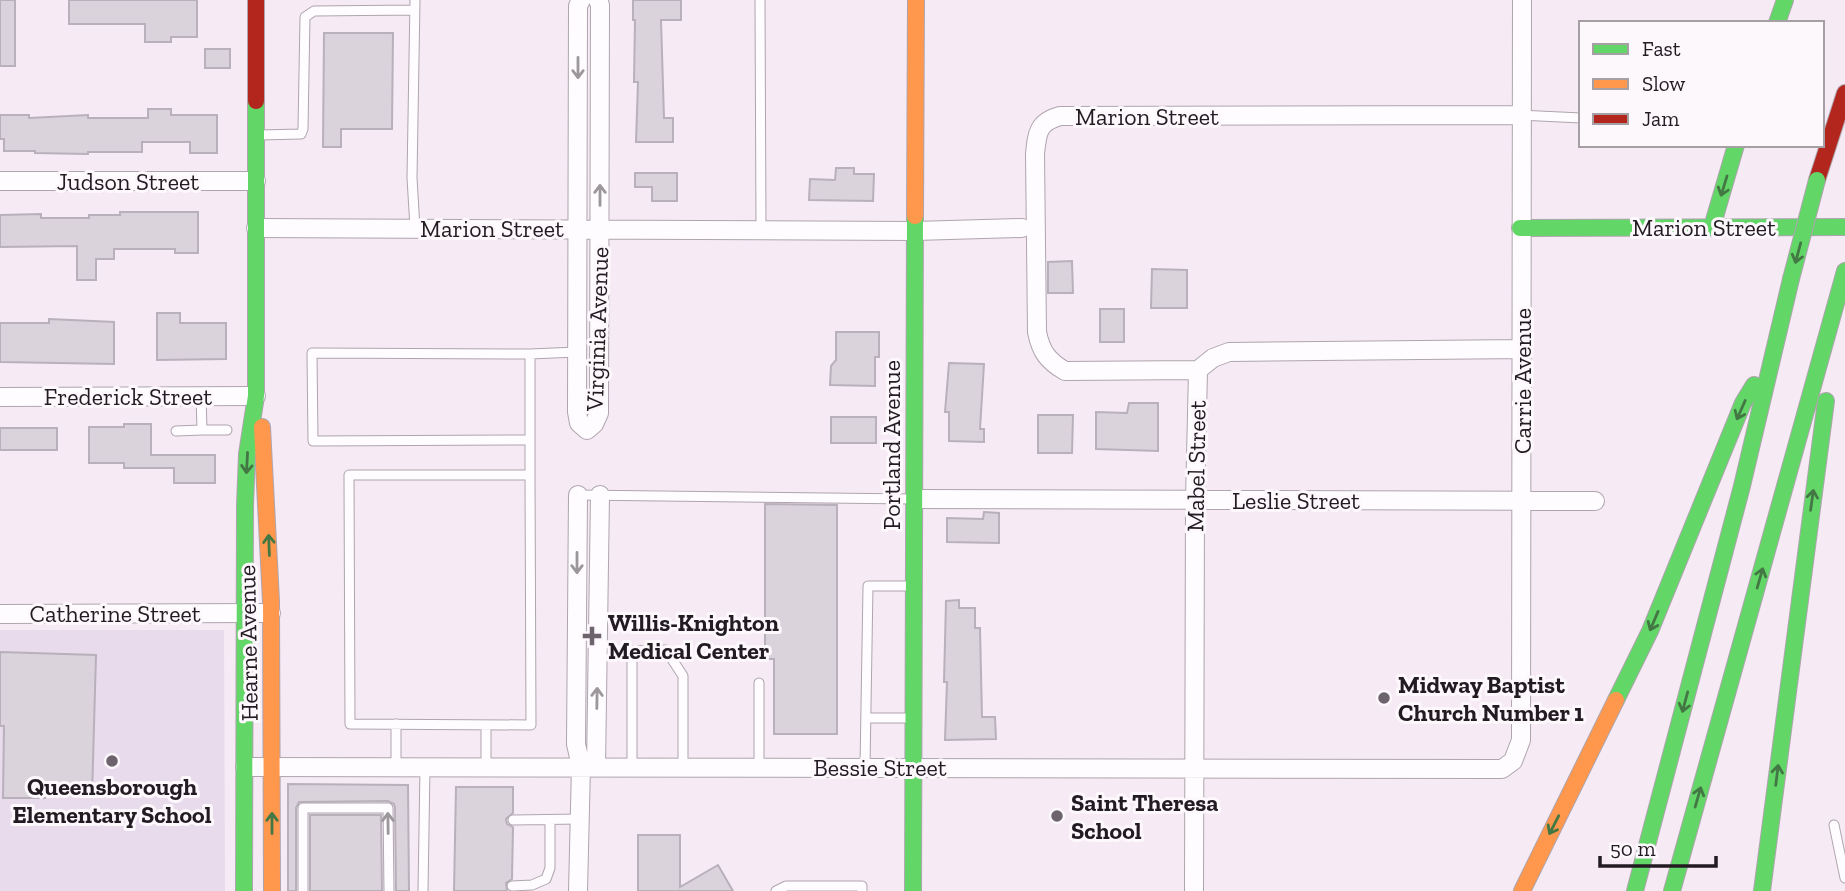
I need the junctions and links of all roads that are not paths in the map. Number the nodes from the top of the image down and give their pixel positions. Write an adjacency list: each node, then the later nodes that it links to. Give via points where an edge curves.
1 (256, 0): 13 (main road, Hearne Avenue)
2 (581, 0): 23 (street, Virginia Avenue, one-way to 23)
3 (598, 0): 24 (street, Virginia Avenue, one-way to 3)
4 (760, 0): 25 (lane)
5 (916, 0): 26 (main road, Portland Avenue)
6 (1522, 0): 11 (street, Carrie Avenue)
7 (1785, 0): 9 (main road)
8 (414, 5): 13 (lane, via 314,11 304,17 303,130 301,134); 20 (lane)
9 (1778, 21)
10 (1845, 93): 30 (main road, one-way to 30, bridge, via 1817,180)
11 (1521, 115): 12 (lane); 22 (street, Carrie Avenue); 33 (street, Marion Street, via 1049,119 1036,137 1035,154 1040,349 1065,371)
12 (1579, 118)
13 (256, 135): 16 (main road, Hearne Avenue)
14 (1735, 147): 17 (main road, one-way to 17)
15 (0, 181): 16 (street, Judson Street)
16 (256, 181): 19 (main road, Hearne Avenue)
17 (1712, 227): 18 (main road, Marion Street); 22 (main road, Marion Street)
18 (1845, 227)
19 (256, 228): 20 (street, Marion Street); 35 (main road, Hearne Avenue)
20 (415, 228): 23 (street, Marion Street)
21 (1022, 228): 26 (street, Marion Street)
22 (1520, 228): 29 (street, Carrie Avenue)
23 (578, 229): 24 (street, Marion Street); 31 (street, Virginia Avenue)
24 (600, 229): 25 (street, Marion Street); 31 (street, Virginia Avenue, via 598,413 587,430 579,423 577,412)
25 (761, 230): 26 (street, Marion Street)
26 (915, 231): 44 (main road, Portland Avenue)
27 (1845, 271): 28 (main road)
28 (1840, 288): 77 (main road, one-way to 28); 90 (main road, one-way to 28)
29 (1522, 349): 33 (street, Mabel Street, via 1229,352); 47 (street, Carrie Avenue)
30 (1774, 351): 88 (main road, one-way to 88, via 1743,403 1650,631); 89 (main road, one-way to 89)
31 (578, 352): 32 (lane)
32 (530, 354): 40 (lane); 40 (lane, via 312,353 313,440)
33 (1198, 370): 45 (street, Mabel Street)
34 (201, 396): 35 (street, Frederick Street); 36 (street, Frederick Street); 37 (lane)
35 (256, 396): 49 (main road, Hearne Avenue, one-way to 49, via 247,454); 50 (main road, Hearne Avenue, one-way to 35, via 267,491)
36 (0, 397)
37 (202, 430): 38 (lane); 39 (lane)
38 (227, 430)
39 (176, 431)
40 (530, 440): 41 (lane)
41 (530, 475): 55 (lane, via 349,475 350,724); 56 (lane, via 531,725)
42 (578, 495): 43 (lane); 58 (street, one-way to 58, via 576,744)
43 (600, 495): 44 (lane); 58 (street, one-way to 43)
44 (914, 499): 45 (street, Leslie Street); 48 (main road, Portland Avenue)
45 (1195, 500): 47 (street, Leslie Street); 69 (street, Mabel Street)
46 (1595, 500): 47 (street, Leslie Street)
47 (1522, 502): 57 (street, Carrie Avenue, via 1521,740)
48 (914, 586): 53 (lane, via 868,586); 54 (main road, Portland Avenue)
49 (245, 613): 50 (street, Catherine Street); 51 (street, Catherine Street); 61 (main road, Hearne Avenue)
50 (271, 613): 62 (main road, Hearne Avenue)
51 (0, 614)
52 (759, 683): 66 (lane)
53 (867, 718): 54 (lane); 67 (lane)
54 (913, 718): 68 (main road, Portland Avenue)
55 (396, 724): 56 (lane); 63 (lane)
56 (486, 724): 65 (lane)
57 (1513, 761): 69 (street, Bessie Street, via 1502,769)
58 (588, 766): 59 (street, Bessie Street); 65 (street, Bessie Street); 70 (street)
59 (632, 766): 60 (street, Bessie Street); 60 (lane, via 632,651 666,650 682,676)
60 (683, 766): 66 (street, Bessie Street)
61 (244, 767): 62 (street, Bessie Street); 78 (main road, Hearne Avenue)
62 (272, 767): 63 (street, Bessie Street); 79 (main road, Hearne Avenue, one-way to 62)
63 (396, 767): 64 (street, Bessie Street)
64 (425, 767): 65 (street, Bessie Street); 82 (lane)
65 (485, 767)
66 (759, 767): 67 (street, Bessie Street)
67 (866, 767): 68 (street, Bessie Street)
68 (913, 767): 69 (street, Bessie Street); 86 (main road, Portland Avenue)
69 (1194, 769): 87 (street, Mabel Street)
70 (580, 819): 72 (lane); 83 (street)
71 (513, 820): 72 (lane)
72 (550, 820): 76 (lane, via 546,878 532,886)
73 (1834, 825): 74 (lane)
74 (1842, 852): 75 (lane)
75 (1845, 878)
76 (512, 886)
77 (1673, 889)
78 (244, 891)
79 (272, 891)
80 (303, 891): 81 (lane, one-way to 80, via 388,808 303,808)
81 (389, 891)
82 (423, 891)
83 (578, 891)
84 (776, 891): 85 (lane, via 786,886 862,886)
85 (862, 891)
86 (913, 891)
87 (1194, 891)
88 (1521, 891)
89 (1635, 891)
90 (1762, 891)

